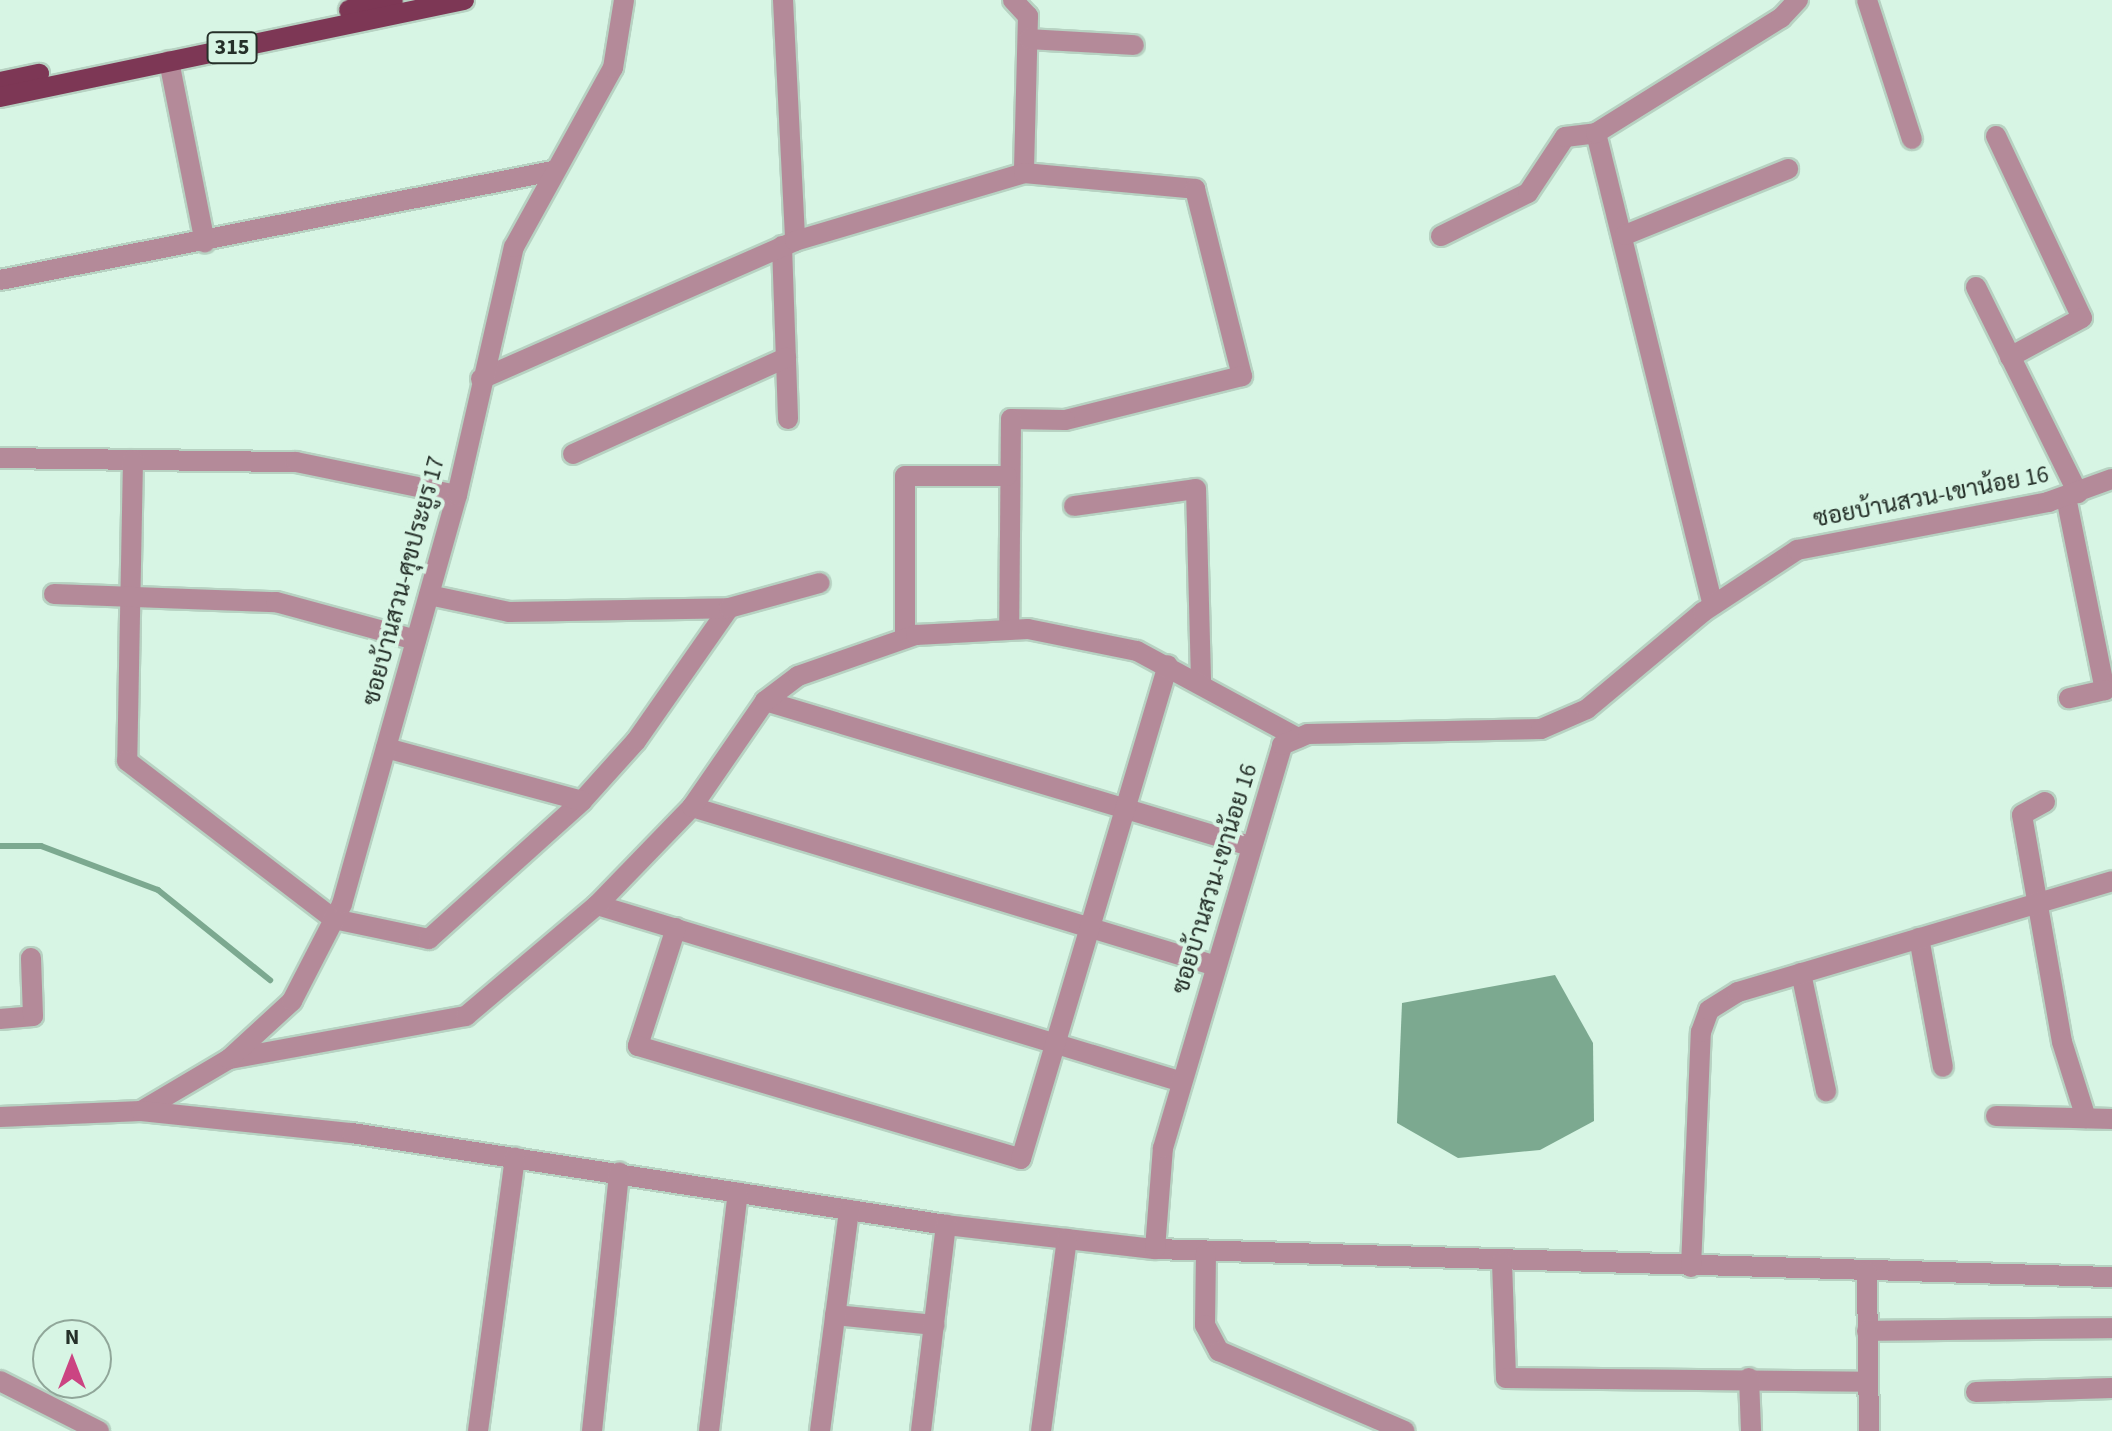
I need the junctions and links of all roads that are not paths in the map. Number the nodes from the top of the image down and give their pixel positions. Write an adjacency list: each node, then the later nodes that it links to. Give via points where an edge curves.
1 (393, 0): 8 (main road, 315)
2 (464, 0): 11 (main road, 315)
3 (624, 0): 18 (street, ซอยบ้านสวน-ศุขประยูร 17, via 613,68)
4 (783, 0): 23 (street)
5 (1013, 0): 9 (street, via 1025,7)
6 (1798, 0): 14 (street, via 1781,18)
7 (1867, 0): 16 (street)
8 (367, 3): 12 (main road, 315)
9 (1029, 39): 10 (street); 19 (street)
10 (1134, 45)
11 (169, 61): 13 (main road, 315); 22 (street)
12 (0, 82)
13 (0, 97)
14 (1596, 133): 20 (street); 21 (street, via 1565,137 1528,193)
15 (1996, 136): 26 (street, via 2082,318)
16 (1912, 139)
17 (1788, 169): 20 (street)
18 (553, 171): 22 (street); 28 (street, ซอยบ้านสวน-ศุขประยูร 17, via 514,247)
19 (1024, 173): 23 (street); 33 (street, via 1195,189 1242,376 1065,420 1011,419)
20 (1625, 235): 42 (street)
21 (1441, 236)
22 (205, 242): 24 (street)
23 (789, 244): 27 (street); 28 (street)
24 (0, 280)
25 (1976, 287): 26 (street)
26 (2010, 357): 36 (street)
27 (786, 358): 29 (street); 30 (street)
28 (481, 379): 35 (street, ซอยบ้านสวน-ศุขประยูร 17)
29 (788, 419)
30 (573, 454)
31 (0, 458): 32 (street)
32 (133, 460): 35 (street, via 296,462); 41 (street)
33 (1007, 476): 44 (street); 45 (street, via 905,476)
34 (2112, 479): 36 (street, ซอยบ้านสวน-เขาน้อย 16)
35 (457, 495): 40 (street, ซอยบ้านสวน-ศุขประยูร 17)
36 (2072, 495): 42 (street, ซอยบ้านสวน-เขาน้อย 16, via 1797,550); 49 (street, via 2105,690)
37 (1074, 506): 48 (street, via 1196,489)
38 (820, 583): 43 (street)
39 (54, 594): 41 (street)
40 (429, 595): 43 (street, via 509,612); 46 (street, ซอยบ้านสวน-ศุขประยูร 17)
41 (130, 596): 46 (street, via 276,602); 61 (street, via 127,761)
42 (1713, 605): 51 (street, ซอยบ้านสวน-เขาน้อย 16, via 1587,709 1541,729)
43 (729, 608): 53 (street, via 636,741)
44 (1009, 630): 45 (street); 47 (street, via 1137,651)
45 (905, 638): 50 (street, via 798,676)
46 (416, 640): 52 (street, ซอยบ้านสวน-ศุขประยูร 17)
47 (1168, 665): 48 (street); 56 (street)
48 (1201, 681): 51 (street)
49 (2069, 698)
50 (765, 701): 55 (street); 56 (street)
51 (1298, 738): 57 (street, ซอยบ้านสวน-เขาน้อย 16, via 1282,745)
52 (386, 748): 53 (street); 61 (street, ซอยบ้านสวน-ศุขประยูร 17)
53 (582, 801): 61 (street, via 429,939)
54 (2045, 802): 59 (street, via 2022,815)
55 (692, 807): 60 (street); 63 (street)
56 (1125, 809): 57 (street); 63 (street)
57 (1250, 846): 66 (street, ซอยบ้านสวน-เขาน้อย 16)
58 (2112, 881): 59 (street)
59 (2038, 903): 64 (street); 77 (street, via 2062,1042)
60 (597, 905): 62 (street); 70 (street, via 466,1016)
61 (334, 919): 70 (street, ซอยบ้านสวน-ศุขประยูร 17, via 292,1001)
62 (676, 928): 69 (street); 69 (street, via 638,1046 1021,1159)
63 (1090, 928): 66 (street); 69 (street)
64 (1919, 938): 67 (street); 71 (street)
65 (31, 958): 68 (street, via 33,1016)
66 (1216, 966): 72 (street, ซอยบ้านสวน-เขาน้อย 16)
67 (1801, 973): 73 (street); 88 (street, via 1738,992 1709,1010 1701,1032)
68 (0, 1019)
69 (1055, 1043): 72 (street)
70 (229, 1059): 74 (street, ซอยบ้านสวน-ศุขประยูร 17)
71 (1943, 1067)
72 (1182, 1082): 85 (street, ซอยบ้านสวน-เขาน้อย 16, via 1163,1148)
73 (1826, 1091)
74 (141, 1111): 76 (street); 79 (street)
75 (1996, 1116): 77 (street)
76 (0, 1117)
77 (2086, 1118): 78 (street)
78 (2112, 1119)
79 (515, 1157): 80 (street); 102 (street)
80 (619, 1172): 81 (street); 103 (street)
81 (738, 1193): 82 (street); 104 (street)
82 (849, 1210): 83 (street); 91 (street)
83 (946, 1225): 84 (street); 92 (street)
84 (1067, 1239): 85 (street); 107 (street)
85 (1155, 1249): 86 (street)
86 (1206, 1253): 87 (street); 100 (street, via 1205,1325 1219,1351)
87 (1502, 1262): 88 (street); 95 (street, via 1506,1378)
88 (1691, 1267): 89 (street)
89 (1867, 1272): 90 (street); 94 (street)
90 (2112, 1277)
91 (835, 1315): 92 (street); 105 (street)
92 (935, 1325): 106 (street)
93 (2112, 1328): 94 (street)
94 (1867, 1331): 97 (street)
95 (1749, 1378): 97 (street); 109 (street)
96 (0, 1381): 101 (street)
97 (1867, 1382): 110 (street)
98 (2112, 1388): 99 (street)
99 (1976, 1392)
100 (1374, 1427): 108 (street)
101 (99, 1431)
102 (478, 1431)
103 (592, 1431)
104 (709, 1431)
105 (820, 1431)
106 (921, 1431)
107 (1041, 1431)
108 (1405, 1431)
109 (1751, 1431)
110 (1869, 1431)

